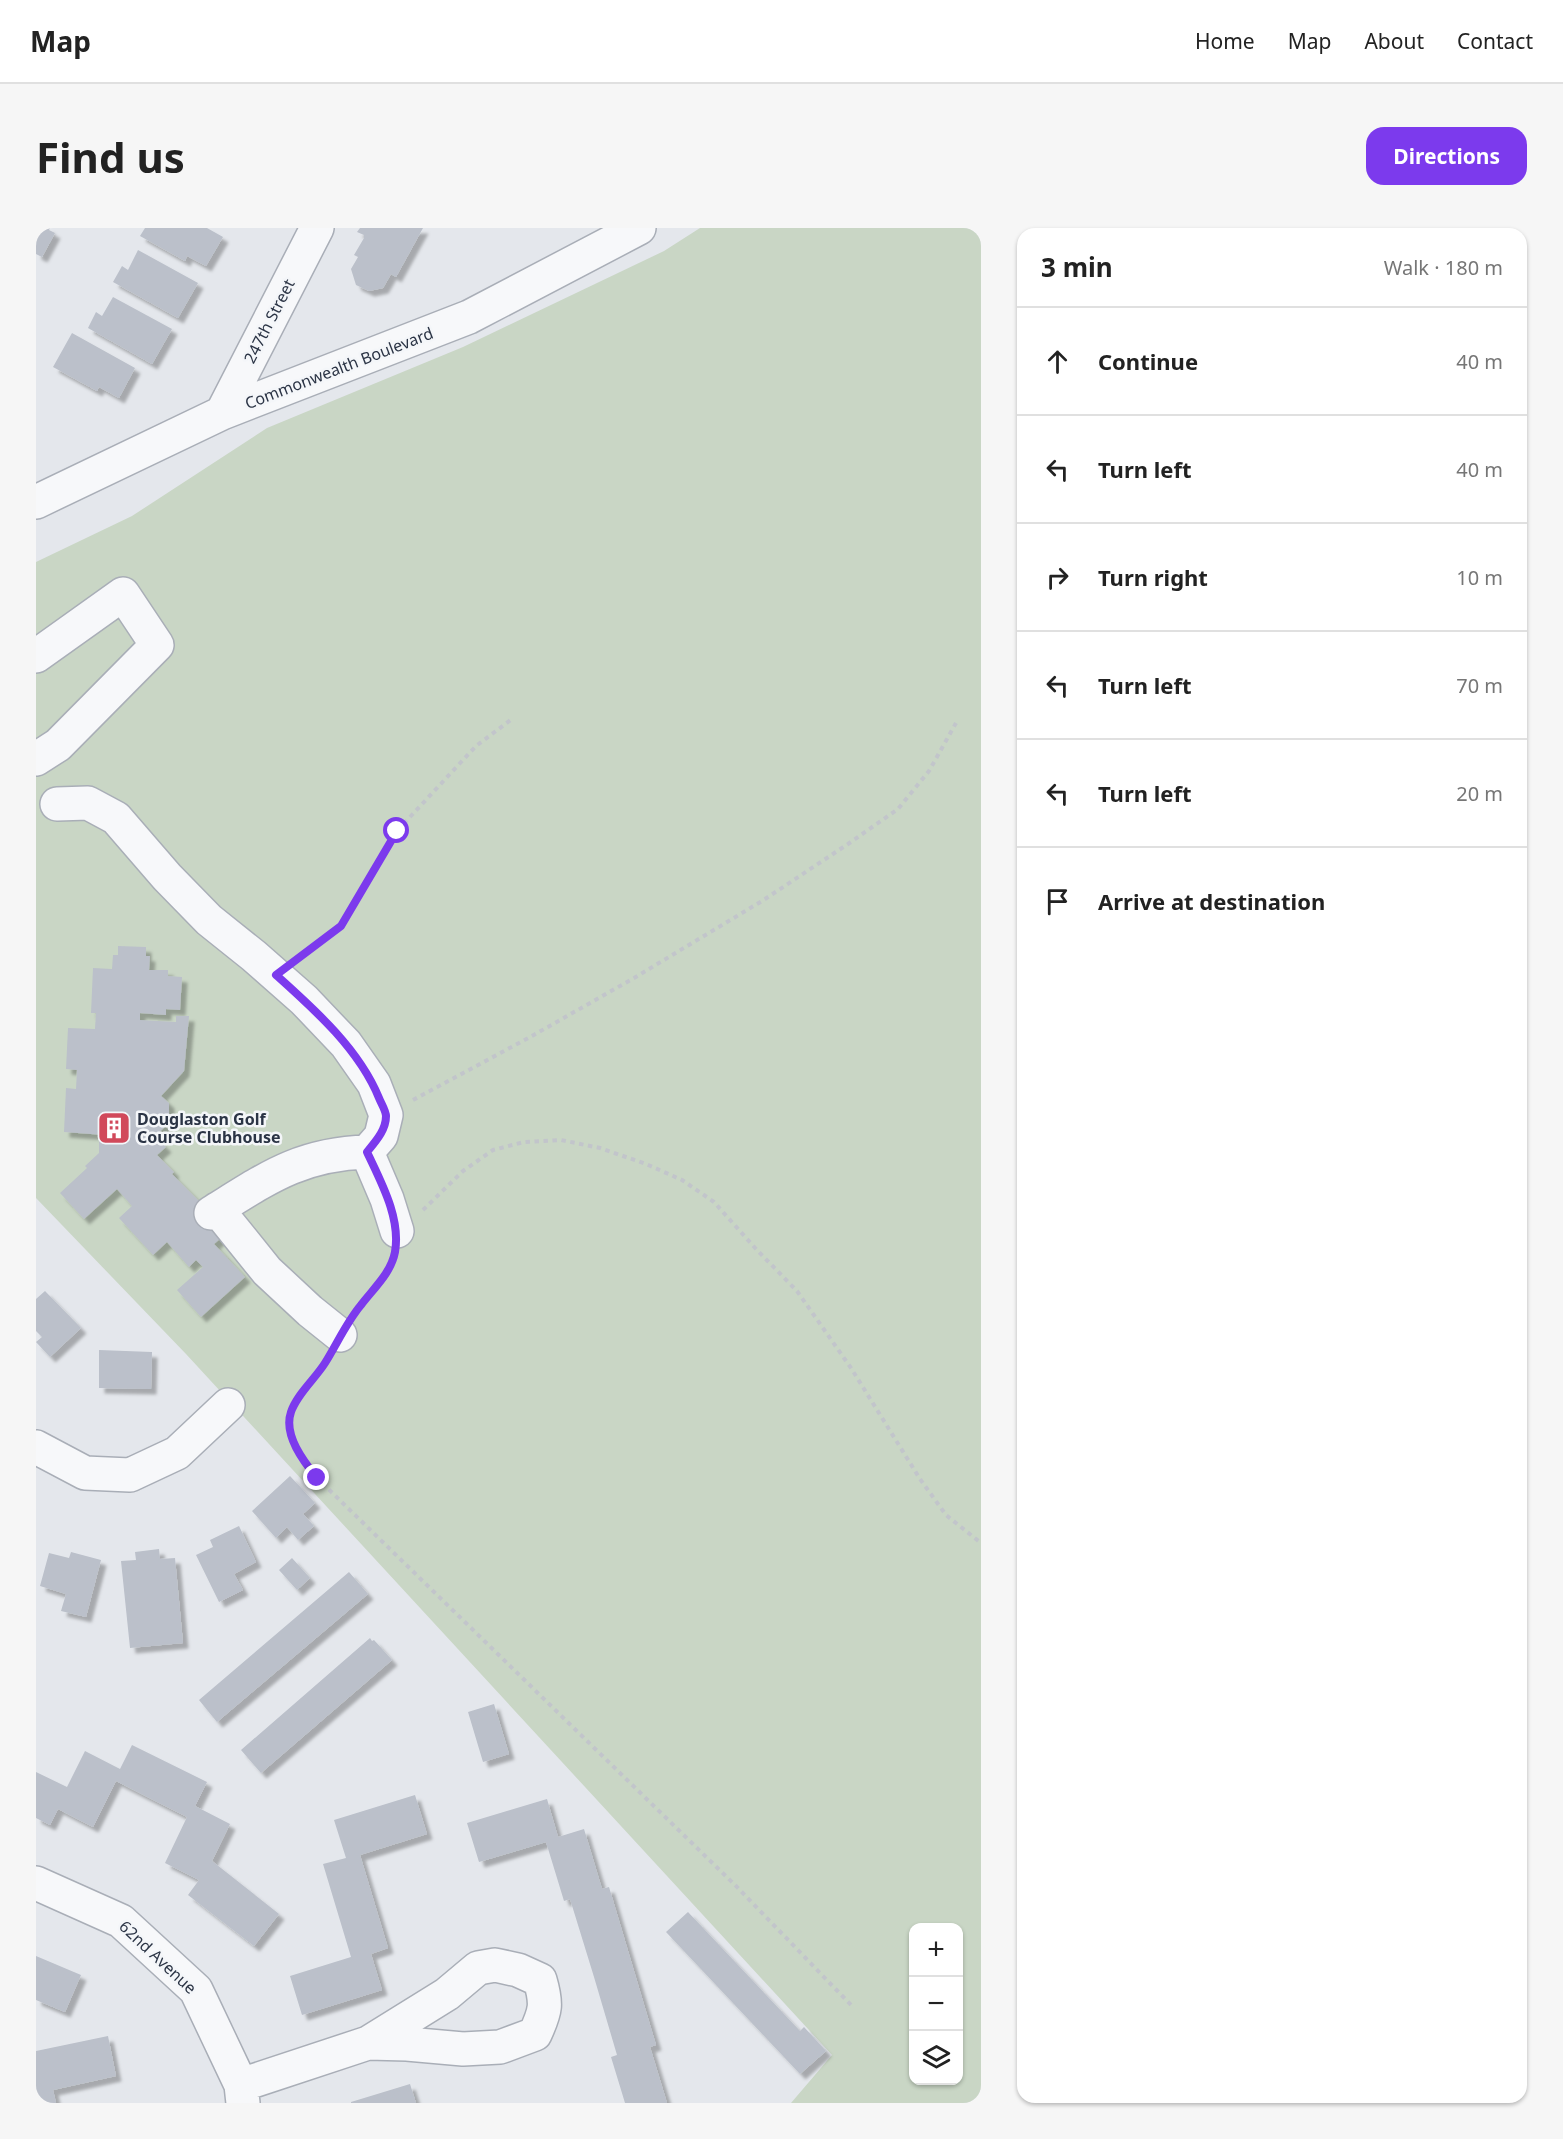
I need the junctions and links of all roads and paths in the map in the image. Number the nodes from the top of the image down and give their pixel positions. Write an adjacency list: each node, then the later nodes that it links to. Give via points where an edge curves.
1 (317, 228): 3 (street, 247th Street)
2 (639, 228): 3 (street, Commonwealth Boulevard, via 469,317)
3 (222, 414): 4 (street, Commonwealth Boulevard)
4 (36, 502)
5 (36, 656): 8 (street, via 123,594 157,645 57,745)
6 (512, 719): 10 (path, via 476,746 397,831 341,926)
7 (956, 723): 11 (path, via 929,771 898,809 848,844 634,978)
8 (36, 759)
9 (57, 804): 10 (street, via 88,803 116,818 209,920)
10 (276, 975): 11 (street, via 346,1044 374,1084)
11 (386, 1115): 12 (street, via 381,1136)
12 (367, 1152): 13 (street); 14 (street, via 343,1152 277,1172 214,1211 267,1271)
13 (397, 1231): 14 (path, via 395,1253 386,1274); 17 (path, via 493,1150 524,1142 561,1140 600,1148 682,1180 714,1202 797,1291 946,1515)
14 (340, 1335): 19 (path, via 291,1412 293,1439 317,1478 735,1885)
15 (228, 1405): 16 (street, via 177,1454 130,1475 85,1473)
16 (36, 1447)
17 (981, 1543)
18 (36, 1883): 21 (street, 62nd Avenue, via 121,1921 196,1990)
19 (852, 2006)
20 (368, 2043): 20 (street, 62nd Avenue, via 463,2049 500,2047 517,2041 535,2034 543,2018 546,2000 540,1980 495,1965 478,1968 447,1994); 21 (street, 62nd Avenue)
21 (242, 2094)

